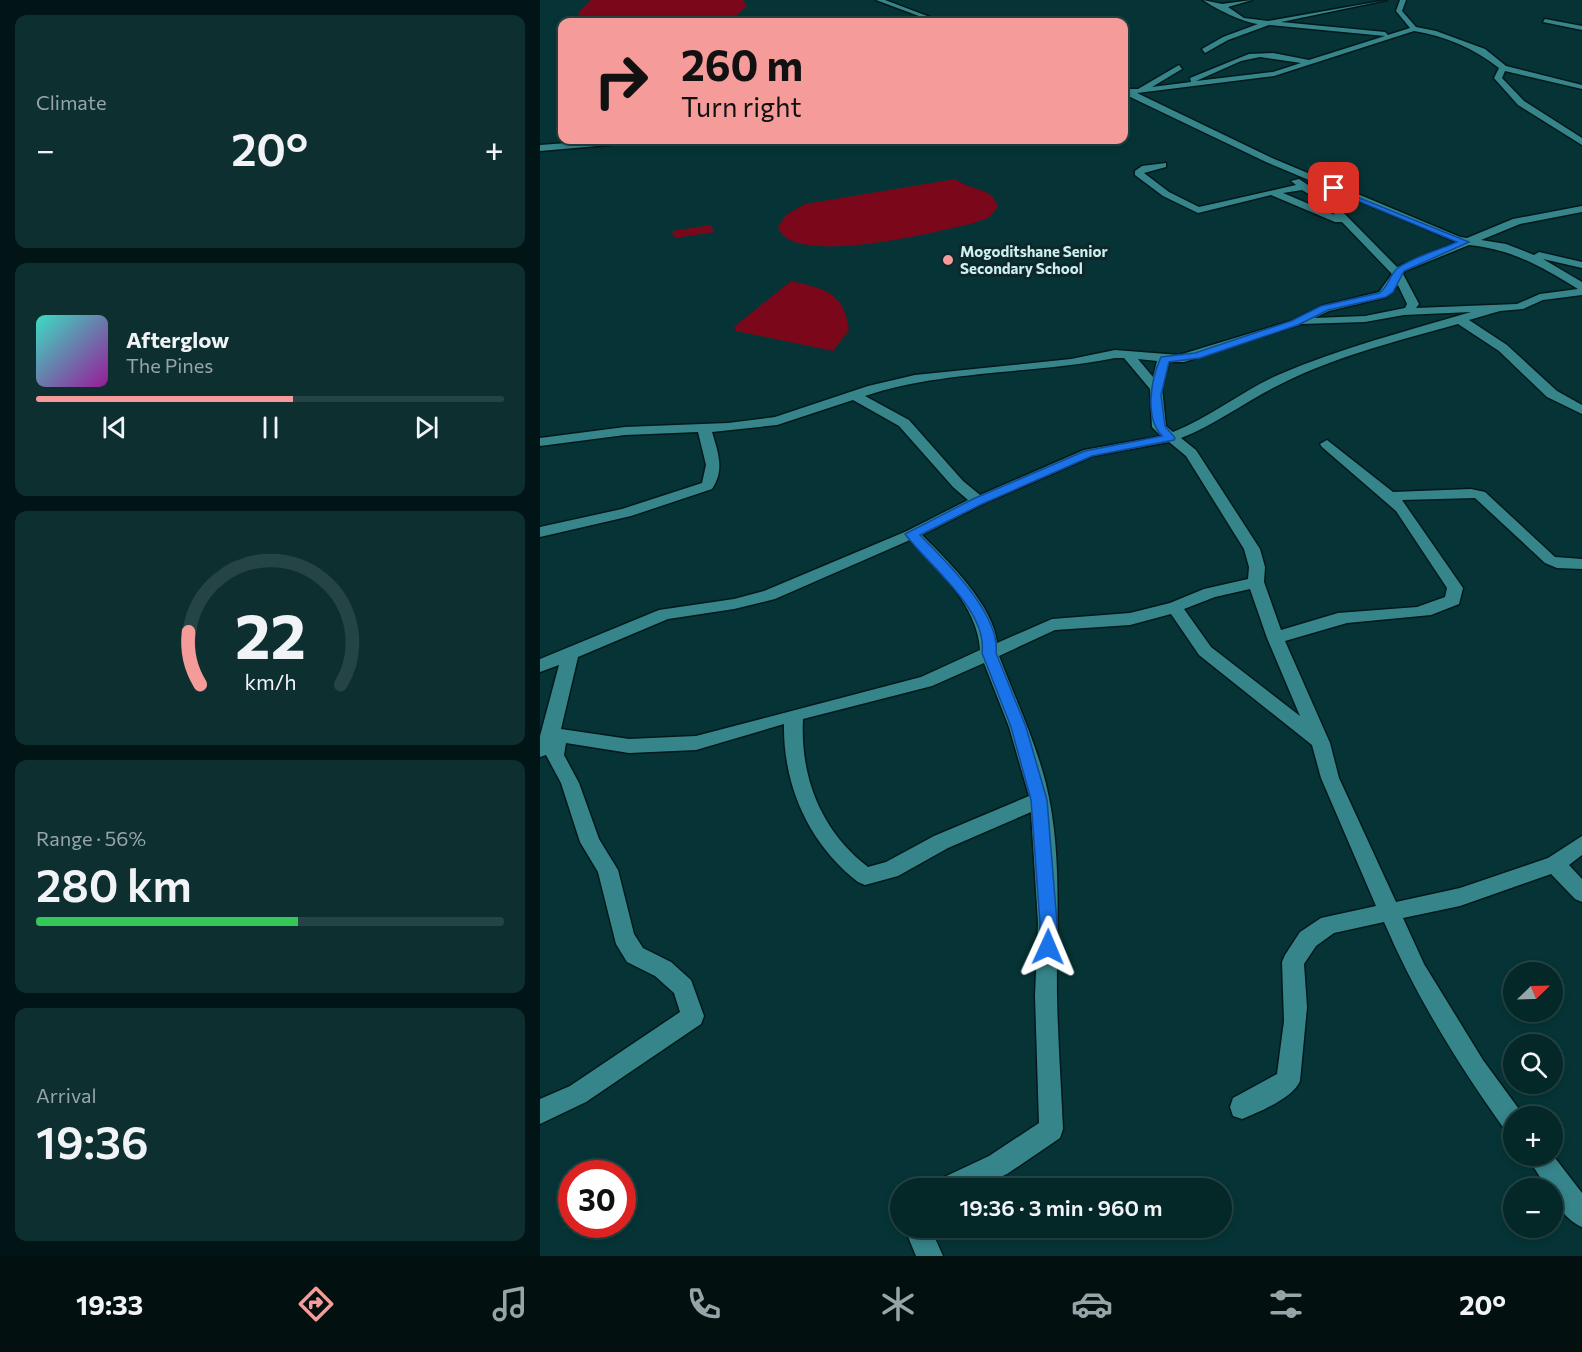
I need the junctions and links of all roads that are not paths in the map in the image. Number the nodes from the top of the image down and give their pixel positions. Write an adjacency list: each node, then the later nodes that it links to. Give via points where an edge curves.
1 (879, 0): 9 (street)
2 (1206, 0): 6 (street)
3 (1249, 0): 6 (street)
4 (1384, 0): 8 (street)
5 (1403, 0): 15 (street, via 1399,11)
6 (1222, 6): 10 (street)
7 (1309, 6): 11 (street, via 1306,11)
8 (1299, 16): 11 (street); 17 (street)
9 (929, 18)
10 (1242, 19): 13 (street); 16 (street)
11 (1284, 19): 13 (street)
12 (1545, 21): 14 (street)
13 (1266, 23): 16 (street); 17 (street)
14 (1582, 28)
15 (1414, 29): 18 (street); 25 (street, via 1434,32 1482,51)
16 (1243, 30): 19 (street); 20 (street)
17 (1356, 33): 18 (street)
18 (1399, 34): 22 (street)
19 (1258, 39)
20 (1205, 51)
21 (1235, 51): 24 (street)
22 (1311, 63): 24 (street, via 1276,54 1256,54); 28 (street, via 1266,75)
23 (1179, 67): 29 (street)
24 (1221, 67): 26 (street)
25 (1503, 68): 27 (street); 33 (street, via 1498,78 1521,103)
26 (1187, 82): 28 (street); 29 (street)
27 (1582, 87)
28 (1174, 88): 29 (street); 32 (street, via 1159,93)
29 (1141, 90): 30 (street)
30 (1128, 92)
31 (1128, 93): 32 (street)
32 (1152, 102): 38 (street)
33 (1582, 142)
34 (580, 144): 36 (street)
35 (603, 144): 37 (street)
36 (540, 148)
37 (540, 158)
38 (1269, 160): 40 (street); 44 (street)
39 (1163, 165): 41 (street, via 1138,173 1194,208 1206,210)
40 (1304, 187): 41 (street); 43 (street, via 1328,202)
41 (1270, 192): 43 (street, via 1333,216)
42 (1582, 209): 44 (street, via 1517,221)
43 (1353, 228): 47 (street)
44 (1464, 242): 45 (street); 47 (street)
45 (1514, 250): 46 (street); 48 (street)
46 (1582, 266)
47 (1397, 273): 51 (street, via 1413,304); 53 (street, via 1390,291 1383,295 1325,308)
48 (1582, 287)
49 (1582, 292): 50 (street, via 1540,297 1524,306)
50 (1499, 308): 51 (street); 52 (street)
51 (1404, 312): 53 (street, via 1365,319)
52 (1460, 320): 58 (street, via 1503,348 1552,394); 60 (street, via 1372,345 1282,378 1204,424)
53 (1295, 323): 55 (street, via 1197,356)
54 (1128, 355): 55 (street); 56 (street); 57 (street, via 915,379)
55 (1164, 360): 56 (street)
56 (1156, 388): 60 (street, via 1159,427)
57 (854, 395): 59 (street, via 777,421); 64 (street, via 904,423)
58 (1582, 410)
59 (704, 428): 61 (street, via 625,430); 65 (street, via 713,462 707,486 626,513)
60 (1170, 438): 64 (street, via 1099,450); 68 (street, via 1191,453 1252,549)
61 (540, 442)
62 (1327, 444): 63 (street)
63 (1390, 496): 67 (street, via 1480,495 1550,560); 70 (street, via 1455,588 1453,600 1428,610 1346,617)
64 (978, 501): 66 (street)
65 (540, 532)
66 (912, 534): 71 (street, via 950,573 982,621); 72 (street, via 769,595 665,614)
67 (1582, 564)
68 (1256, 582): 69 (street, via 1209,593); 70 (street)
69 (1175, 607): 71 (street, via 1106,623 1052,625); 76 (street, via 1205,651)
70 (1275, 638): 76 (street)
71 (989, 653): 74 (street, via 926,682); 78 (street, via 1018,727)
72 (570, 656): 73 (street); 75 (street)
73 (540, 666)
74 (794, 715): 75 (street, via 675,746 630,746); 78 (street, via 792,743 805,800 848,865 865,876 891,870 941,842)
75 (554, 734): 77 (street); 85 (street, via 555,755 570,783 590,842 608,870 624,937 635,955 663,969 683,987 693,1016 578,1094)
76 (1322, 743): 82 (street, via 1330,778)
77 (540, 750)
78 (1039, 800): 87 (street, via 1049,923 1046,996 1051,1129 998,1165)
79 (1582, 844): 80 (street)
80 (1555, 864): 81 (street); 82 (street, via 1460,897)
81 (1582, 893)
82 (1390, 913): 83 (street, via 1340,921 1308,939 1293,962 1298,1005 1288,1082); 84 (street, via 1416,972)
83 (1242, 1107)
84 (1503, 1107)
85 (540, 1112)
86 (1546, 1166): 88 (street)
87 (970, 1178)
88 (1582, 1214)
89 (922, 1238): 90 (street)
90 (930, 1256)

